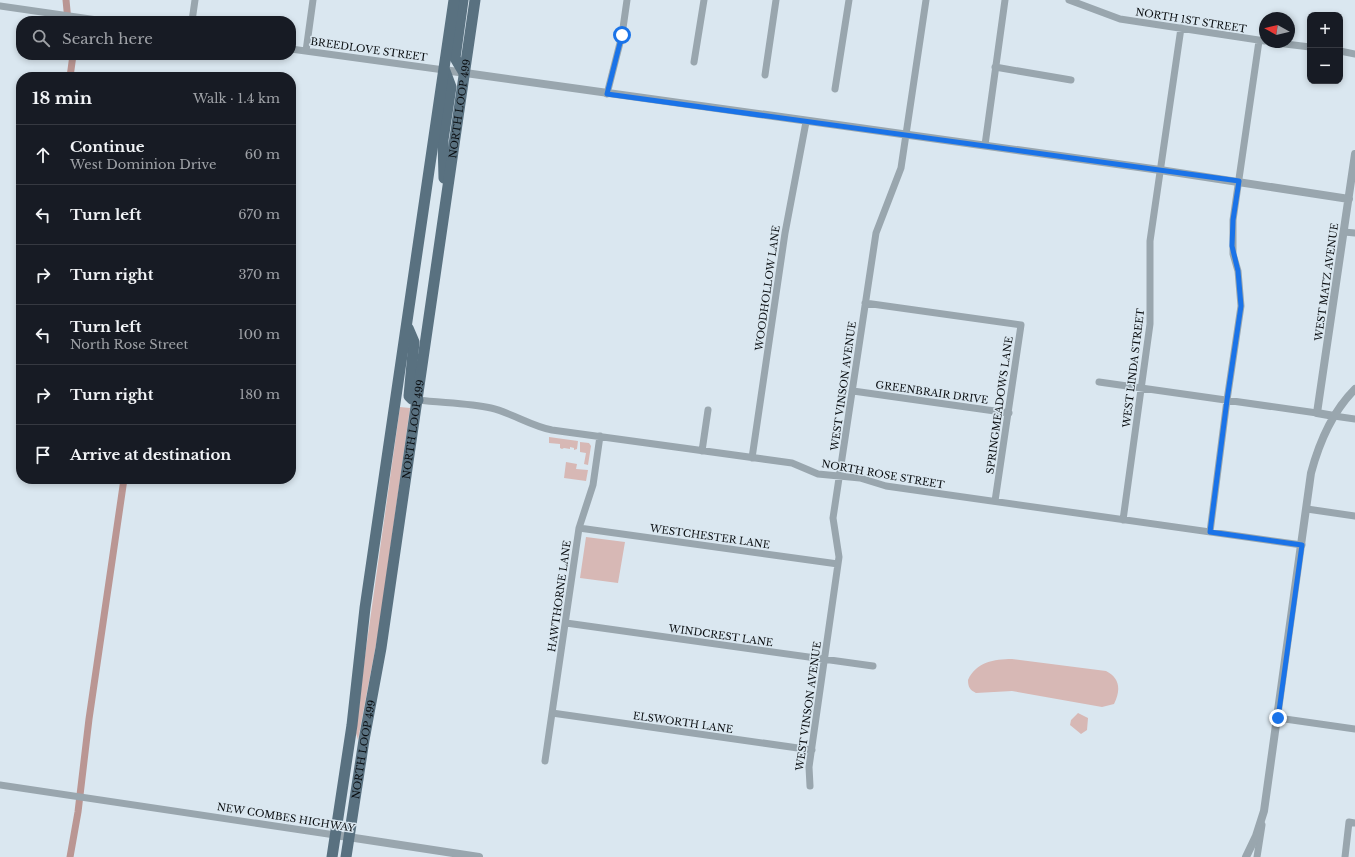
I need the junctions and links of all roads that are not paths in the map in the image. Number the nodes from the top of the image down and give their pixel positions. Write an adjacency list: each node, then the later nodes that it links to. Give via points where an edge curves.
1 (195, 0): 15 (street)
2 (313, 0): 22 (street)
3 (454, 0): 27 (main road, NORTH LOOP 499)
4 (463, 0): 28 (main road, via 455,58)
5 (475, 0): 28 (main road, NORTH LOOP 499)
6 (627, 0): 32 (street, via 622,35)
7 (704, 0): 25 (street)
8 (776, 0): 29 (street)
9 (849, 0): 31 (street)
10 (926, 0): 34 (street, WEST VINSON AVENUE)
11 (1005, 0): 26 (street)
12 (1069, 0): 16 (street, NORTH 1ST STREET, via 1120,19)
13 (0, 6): 14 (street)
14 (70, 16)
15 (193, 16)
16 (1181, 28): 17 (street, NORTH 1ST STREET); 37 (street, WEST LINDA STREET)
17 (1259, 41)
18 (1295, 46): 20 (street)
19 (1261, 48): 38 (street)
20 (1307, 48)
21 (296, 50): 22 (street, BREEDLOVE STREET)
22 (306, 51): 27 (street, BREEDLOVE STREET)
23 (1343, 52): 24 (street)
24 (1355, 54)
25 (694, 62)
26 (995, 67): 30 (street); 35 (street)
27 (444, 70): 28 (street); 40 (main road, via 451,87 443,140); 44 (main road, NORTH LOOP 499)
28 (464, 73): 32 (street); 40 (main road, NORTH LOOP 499)
29 (765, 74)
30 (1071, 80)
31 (835, 89)
32 (607, 94): 33 (street)
33 (806, 122): 34 (street); 58 (street, WOODHOLLOW LANE, via 789,204)
34 (906, 135): 35 (street); 43 (street, WEST VINSON AVENUE, via 899,174 876,233)
35 (985, 145): 37 (street)
36 (1355, 154): 39 (street, WEST MATZ AVENUE)
37 (1160, 170): 38 (street); 46 (street, WEST LINDA STREET, via 1149,254 1151,318)
38 (1239, 181): 39 (street); 50 (street, via 1232,246 1238,271 1241,306)
39 (1349, 199): 41 (street, WEST MATZ AVENUE)
40 (446, 201): 49 (main road, NORTH LOOP 499)
41 (1344, 232): 42 (street); 53 (street, WEST MATZ AVENUE)
42 (1355, 233)
43 (865, 303): 48 (street, WEST VINSON AVENUE); 52 (street, SPRINGMEADOWS LANE, via 1021,325)
44 (407, 325): 49 (main road, via 414,342 409,396); 80 (main road, NORTH LOOP 499, via 366,600 352,725)
45 (1099, 382): 46 (street)
46 (1142, 387): 50 (street); 63 (street, WEST LINDA STREET)
47 (1355, 389): 54 (street)
48 (853, 391): 52 (street, GREENBRAIR DRIVE); 59 (street, WEST VINSON AVENUE)
49 (418, 400): 56 (street, NORTH ROSE STREET, via 490,408 506,412 540,428); 81 (main road, NORTH LOOP 499, via 381,648)
50 (1227, 400): 53 (street); 65 (street)
51 (708, 410): 57 (street)
52 (1008, 413): 60 (street, SPRINGMEADOWS LANE)
53 (1317, 413): 54 (street)
54 (1334, 416): 55 (street); 61 (street, via 1315,457)
55 (1355, 419)
56 (600, 436): 57 (street, NORTH ROSE STREET); 64 (street, HAWTHORNE LANE, via 593,485)
57 (702, 451): 58 (street, NORTH ROSE STREET)
58 (752, 458): 59 (street, NORTH ROSE STREET, via 792,463 818,474)
59 (840, 475): 60 (street, NORTH ROSE STREET, via 886,486); 67 (street, WEST VINSON AVENUE, via 833,518)
60 (995, 501): 63 (street, NORTH ROSE STREET)
61 (1307, 509): 62 (street); 66 (street)
62 (1355, 516)
63 (1123, 520): 65 (street, NORTH ROSE STREET)
64 (579, 528): 67 (street, WESTCHESTER LANE); 68 (street, HAWTHORNE LANE)
65 (1210, 532): 66 (street, NORTH ROSE STREET)
66 (1302, 545): 72 (street)
67 (838, 564): 69 (street, WEST VINSON AVENUE)
68 (566, 623): 69 (street, WINDCREST LANE); 71 (street, HAWTHORNE LANE)
69 (824, 660): 70 (street, WINDCREST LANE); 74 (street, WEST VINSON AVENUE)
70 (873, 666)
71 (552, 713): 74 (street, ELSWORTH LANE); 75 (street, HAWTHORNE LANE)
72 (1278, 718): 73 (street); 78 (street)
73 (1355, 729)
74 (812, 750): 77 (street, WEST VINSON AVENUE)
75 (545, 761)
76 (0, 785): 80 (street, NEW COMBES HIGHWAY)
77 (810, 786)
78 (1264, 811): 85 (street); 86 (street)
79 (1355, 823): 87 (street, via 1349,822)
80 (335, 835): 81 (street, NEW COMBES HIGHWAY); 82 (main road, NORTH LOOP 499)
81 (349, 837): 83 (main road, NORTH LOOP 499); 84 (street, NEW COMBES HIGHWAY)
82 (332, 857)
83 (346, 857)
84 (479, 857)
85 (1246, 857)
86 (1257, 857)
87 (1344, 857)

